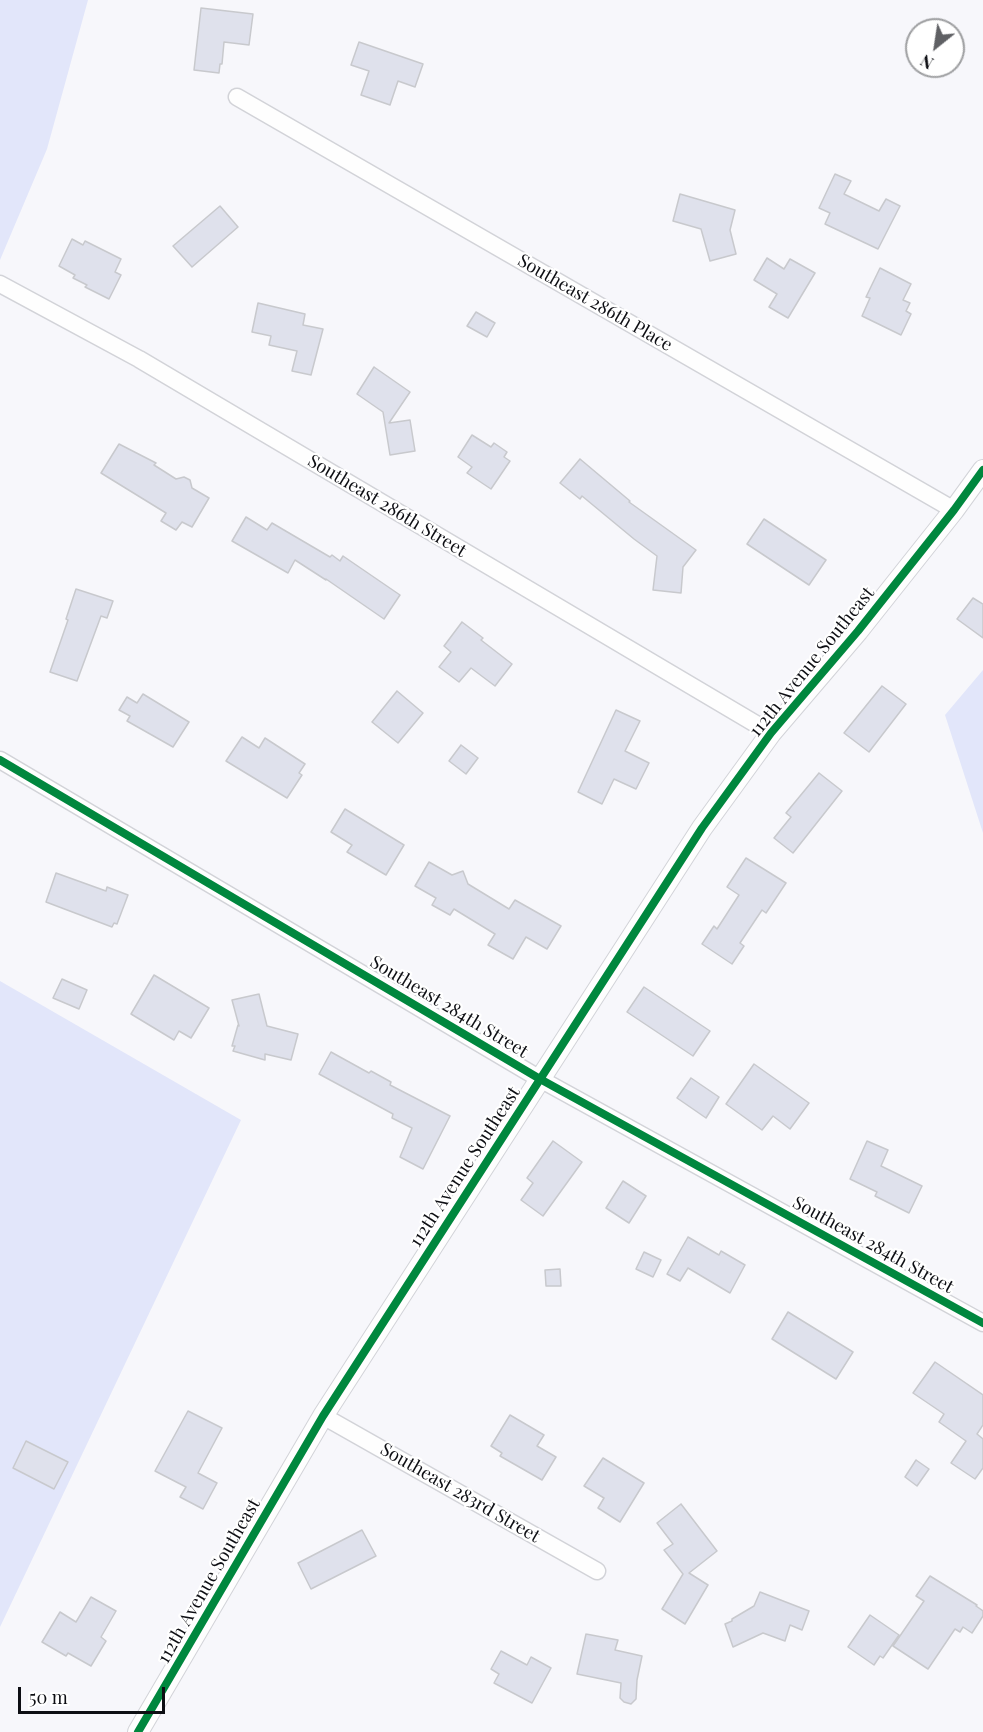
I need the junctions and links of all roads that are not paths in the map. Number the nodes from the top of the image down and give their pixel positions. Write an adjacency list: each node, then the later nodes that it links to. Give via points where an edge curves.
1 (237, 97): 4 (street, Southeast 286th Place)
2 (0, 284): 5 (street, Southeast 286th Street, via 139,359)
3 (983, 470): 4 (street, 112th Avenue Southeast)
4 (954, 510): 5 (street, 112th Avenue Southeast)
5 (771, 733): 7 (street, 112th Avenue Southeast, via 702,828)
6 (0, 760): 7 (street, Southeast 284th Street)
7 (540, 1079): 8 (street, Southeast 284th Street); 9 (street, 112th Avenue Southeast)
8 (983, 1323)
9 (323, 1416): 10 (street, Southeast 283rd Street); 11 (street, 112th Avenue Southeast)
10 (597, 1571)
11 (138, 1732)

